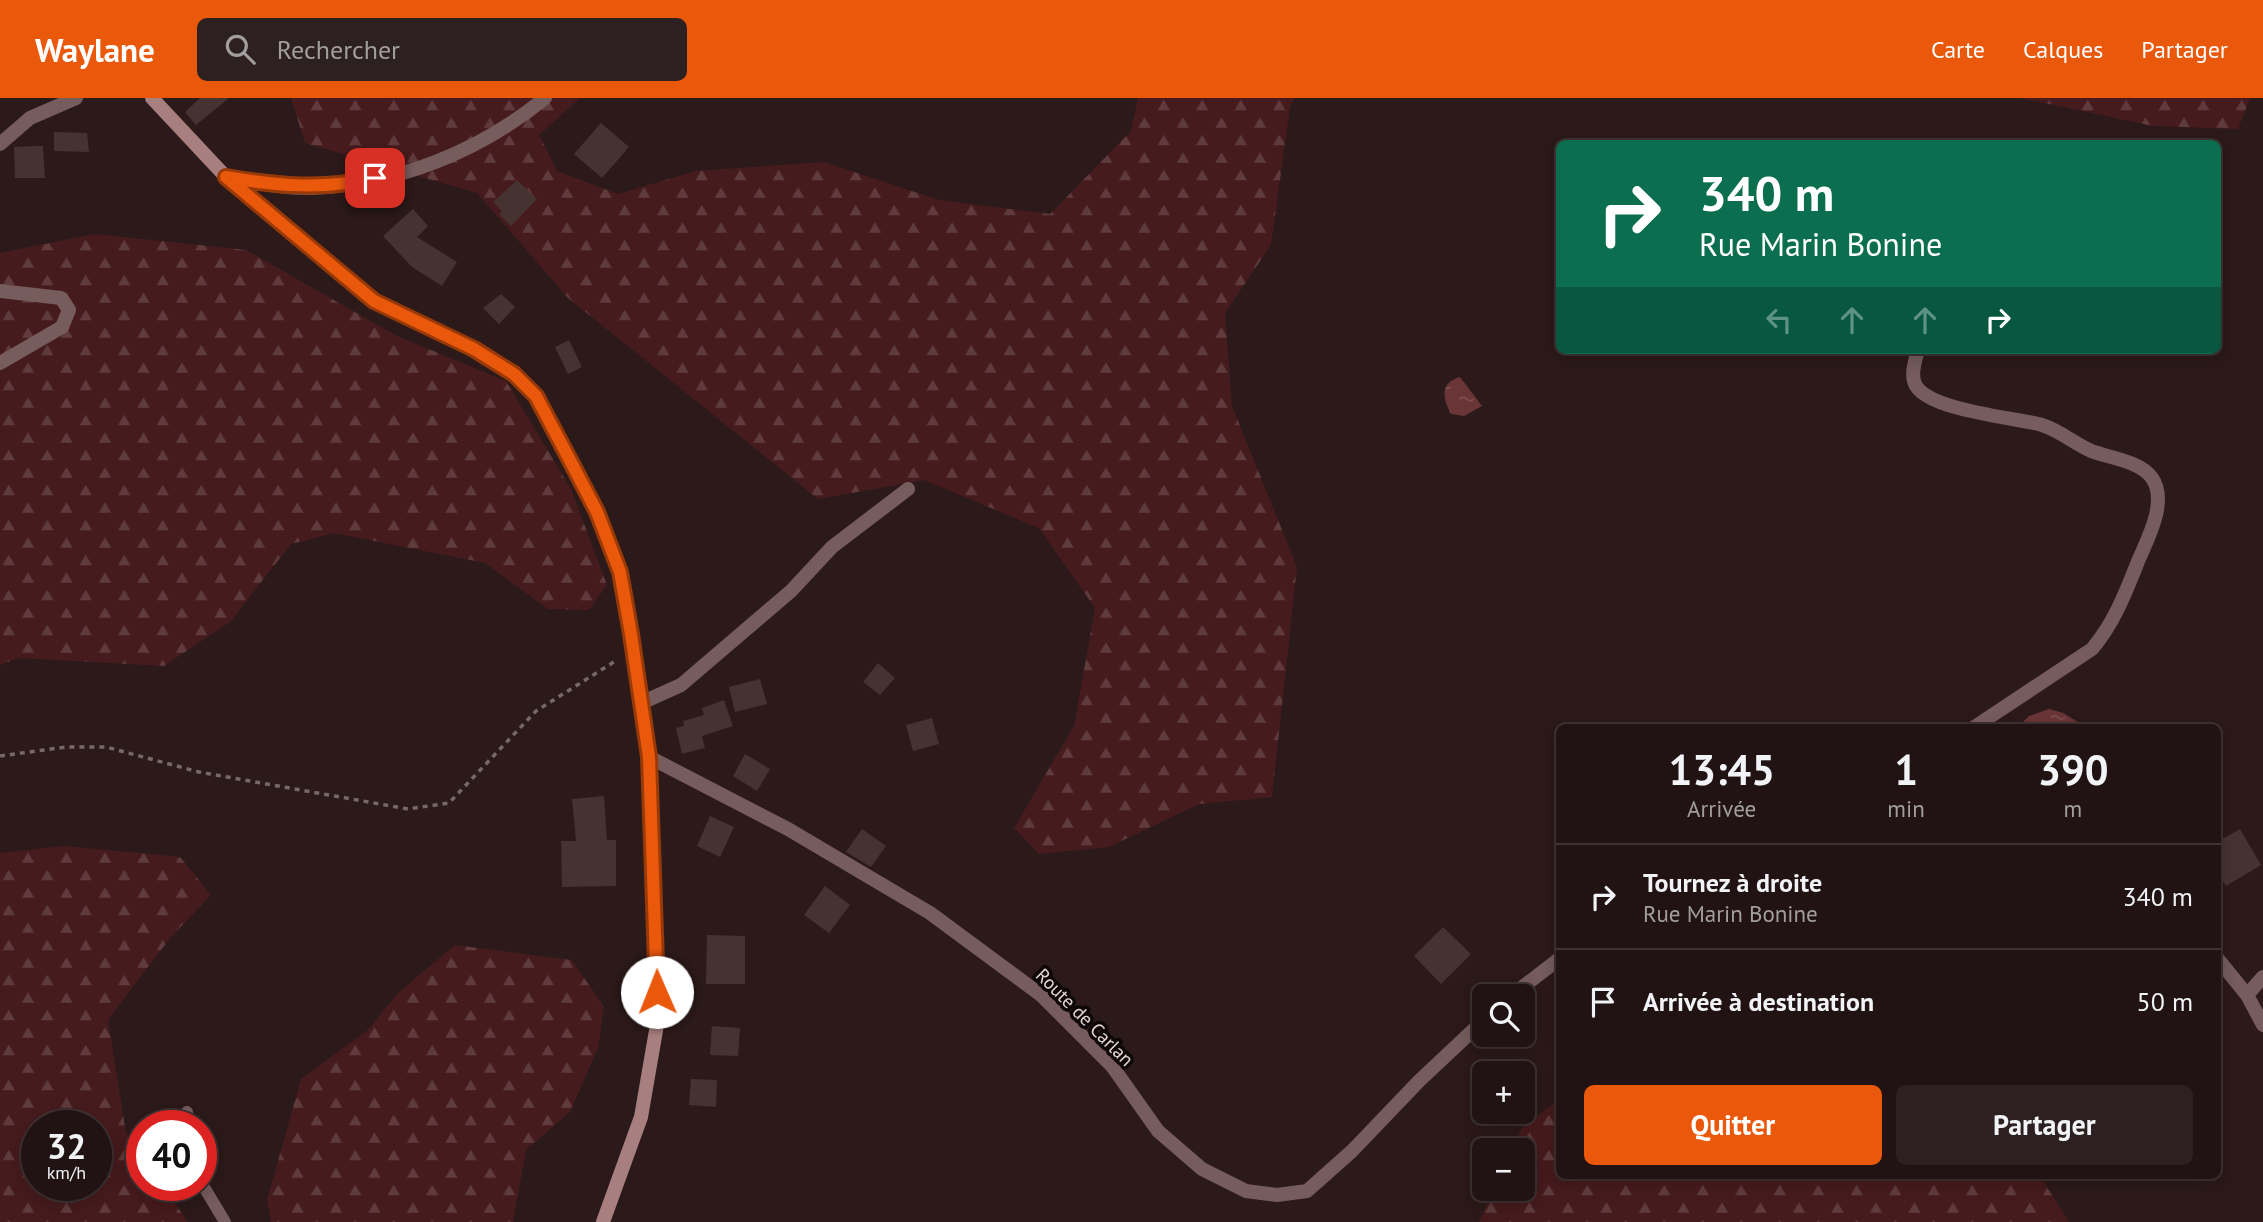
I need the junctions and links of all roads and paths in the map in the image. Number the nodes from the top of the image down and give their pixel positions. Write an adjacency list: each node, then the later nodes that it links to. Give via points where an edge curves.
1 (76, 98): 4 (street, via 30,118)
2 (152, 98): 5 (street)
3 (545, 98): 5 (street, via 510,127 442,162 311,188)
4 (0, 145)
5 (226, 177): 10 (street, via 374,301 474,349 514,374 536,396 597,512 620,572)
6 (0, 290): 8 (street, via 61,298 69,310 62,327)
7 (1917, 354): 12 (street, via 1914,384 1924,396 2045,426 2079,447 2142,468 2153,479 2157,493 2154,524 2104,635 2092,649)
8 (0, 363)
9 (908, 489): 11 (street, via 832,547 790,591 681,685)
10 (633, 649): 11 (street); 13 (path, via 536,711 449,803 408,809 199,772 106,747)
11 (641, 703): 14 (street)
12 (1979, 724)
13 (0, 755)
14 (649, 757): 21 (street, Route de Carlan, via 788,829 930,913 1041,995 1112,1066 1158,1131 1202,1169 1246,1191 1277,1195 1307,1191); 24 (street, via 658,1019 641,1117)
15 (1556, 961): 18 (street)
16 (2221, 963): 19 (street)
17 (2263, 977): 19 (street)
18 (1527, 984)
19 (2247, 995): 20 (street)
20 (2263, 1025)
21 (1472, 1031)
22 (212, 1201): 23 (lane)
23 (225, 1222)
24 (603, 1222)

